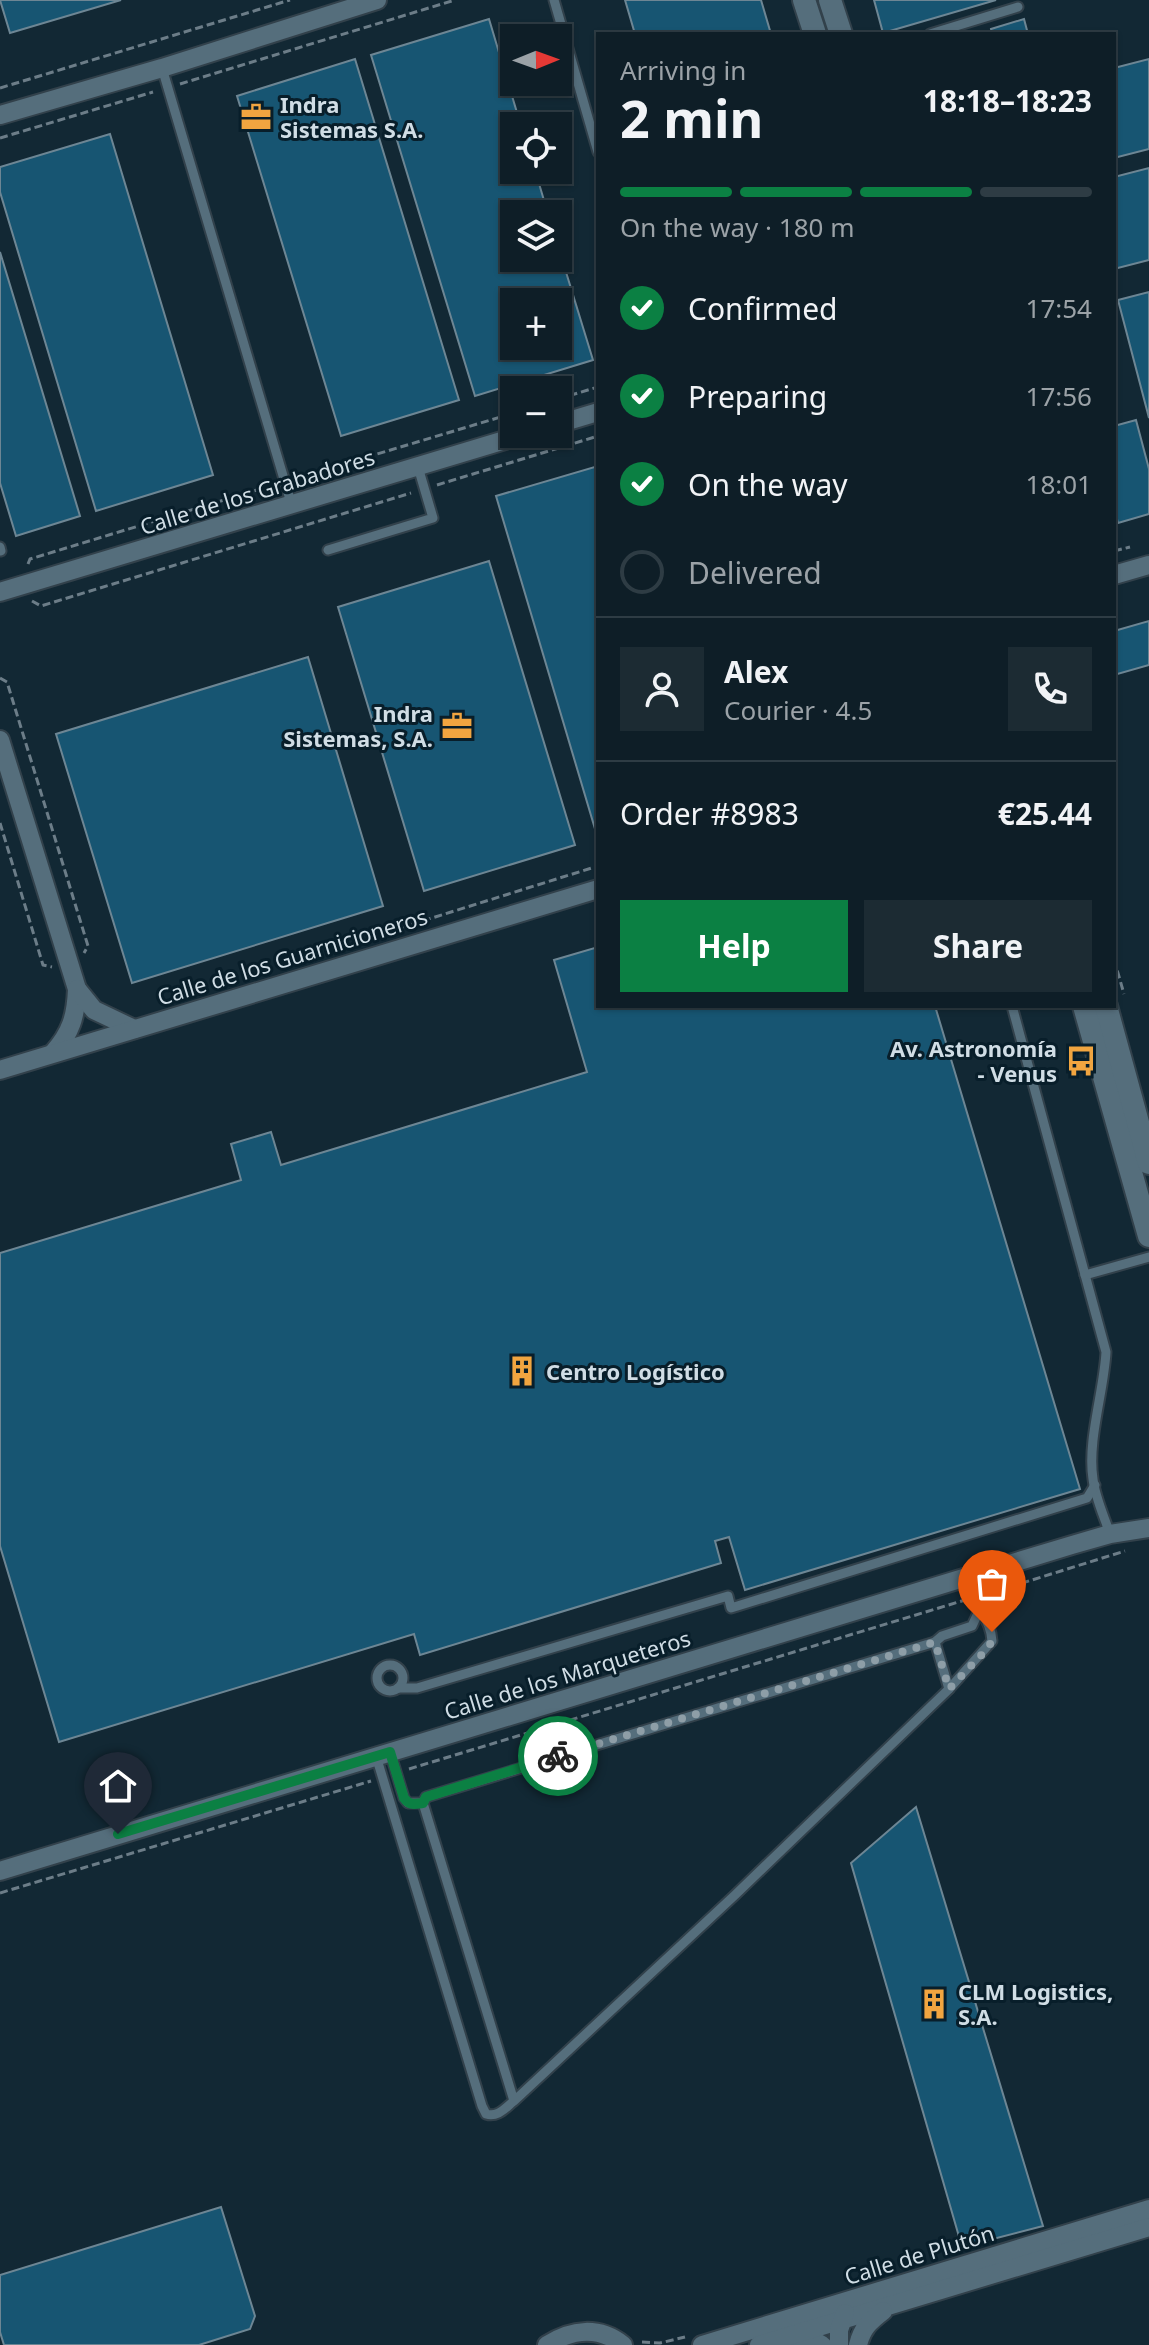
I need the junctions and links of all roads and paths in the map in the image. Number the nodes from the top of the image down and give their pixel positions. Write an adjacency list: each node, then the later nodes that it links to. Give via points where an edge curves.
1 (290, 0): 12 (path)
2 (377, 0): 11 (street)
3 (455, 0): 13 (path)
4 (554, 0): 16 (lane)
5 (804, 0): 8 (street)
6 (830, 0): 9 (street)
7 (1018, 7): 10 (lane)
8 (814, 32)
9 (840, 32)
10 (937, 32)
11 (162, 68): 13 (lane); 14 (street)
12 (0, 88)
13 (168, 88): 15 (path); 25 (lane)
14 (0, 115)
15 (0, 138)
16 (596, 145)
17 (596, 388): 18 (path)
18 (572, 395)
19 (596, 413): 21 (street)
20 (500, 417): 25 (path)
21 (572, 420)
22 (596, 437): 26 (path)
23 (500, 442): 24 (street, Calle de los Grabadores)
24 (418, 467): 26 (lane); 27 (street, Calle de los Grabadores)
25 (285, 482): 27 (lane); 32 (path, via 30,559)
26 (424, 489): 29 (lane, via 433,518); 35 (path, via 41,606)
27 (292, 506): 34 (street, Calle de los Grabadores)
28 (1130, 547): 30 (path)
29 (328, 550)
30 (1116, 550)
31 (1149, 565): 33 (street)
32 (24, 570)
33 (1116, 574)
34 (1, 593)
35 (31, 601)
36 (0, 678): 42 (path, via 7,682 88,946)
37 (0, 740): 44 (street)
38 (0, 823): 43 (path, via 43,965)
39 (596, 867): 41 (path)
40 (596, 890): 48 (street, Calle de los Guarnicioneros)
41 (401, 928)
42 (82, 959)
43 (56, 968)
44 (77, 989): 48 (street, via 94,1010); 49 (street, via 76,1016)
45 (1013, 1008): 54 (lane)
46 (1085, 1008): 52 (street)
47 (1107, 1008): 51 (street)
48 (134, 1029): 49 (street, Calle de los Guarnicioneros)
49 (53, 1053): 50 (street, Calle de los Guarnicioneros)
50 (0, 1070)
51 (1149, 1163)
52 (1149, 1236)
53 (1149, 1257): 54 (lane)
54 (1085, 1275): 55 (lane, via 1106,1352 1095,1433)
55 (1095, 1485): 57 (lane); 63 (lane, via 1087,1498 731,1608 728,1596 417,1688)
56 (1149, 1528): 57 (street, Calle de los Marqueteros)
57 (1110, 1534): 59 (street, Calle de los Marqueteros)
58 (1135, 1549): 60 (path)
59 (971, 1576): 60 (lane); 65 (street, Calle de los Marqueteros)
60 (977, 1597): 61 (lane); 66 (path)
61 (980, 1609): 62 (lane, via 972,1626); 64 (lane, via 992,1641)
62 (935, 1642): 64 (lane); 68 (lane, via 426,1797)
63 (398, 1688)
64 (949, 1689): 71 (lane)
65 (383, 1754): 66 (lane); 67 (lane); 69 (street, Calle de los Marqueteros)
66 (396, 1773): 68 (lane, via 408,1803)
67 (382, 1777): 70 (path); 71 (lane, via 482,2106 486,2114 498,2114)
68 (423, 1803): 71 (lane)
69 (0, 1871)
70 (0, 1893)
71 (514, 2101)
72 (1149, 2209): 74 (street, Calle de Plutón)
73 (1149, 2227): 74 (street, Calle de Plutón)
74 (902, 2293): 75 (street, Calle de Plutón); 76 (street, via 848,2306); 82 (street, via 868,2322)
75 (780, 2330): 76 (street, via 806,2318); 77 (street, Calle de Plutón); 80 (street, Calle de Plutón); 81 (street)
76 (840, 2333)
77 (694, 2341): 78 (path)
78 (629, 2342): 79 (street, via 582,2331)
79 (547, 2345)
80 (759, 2345)
81 (822, 2345)
82 (858, 2345)

